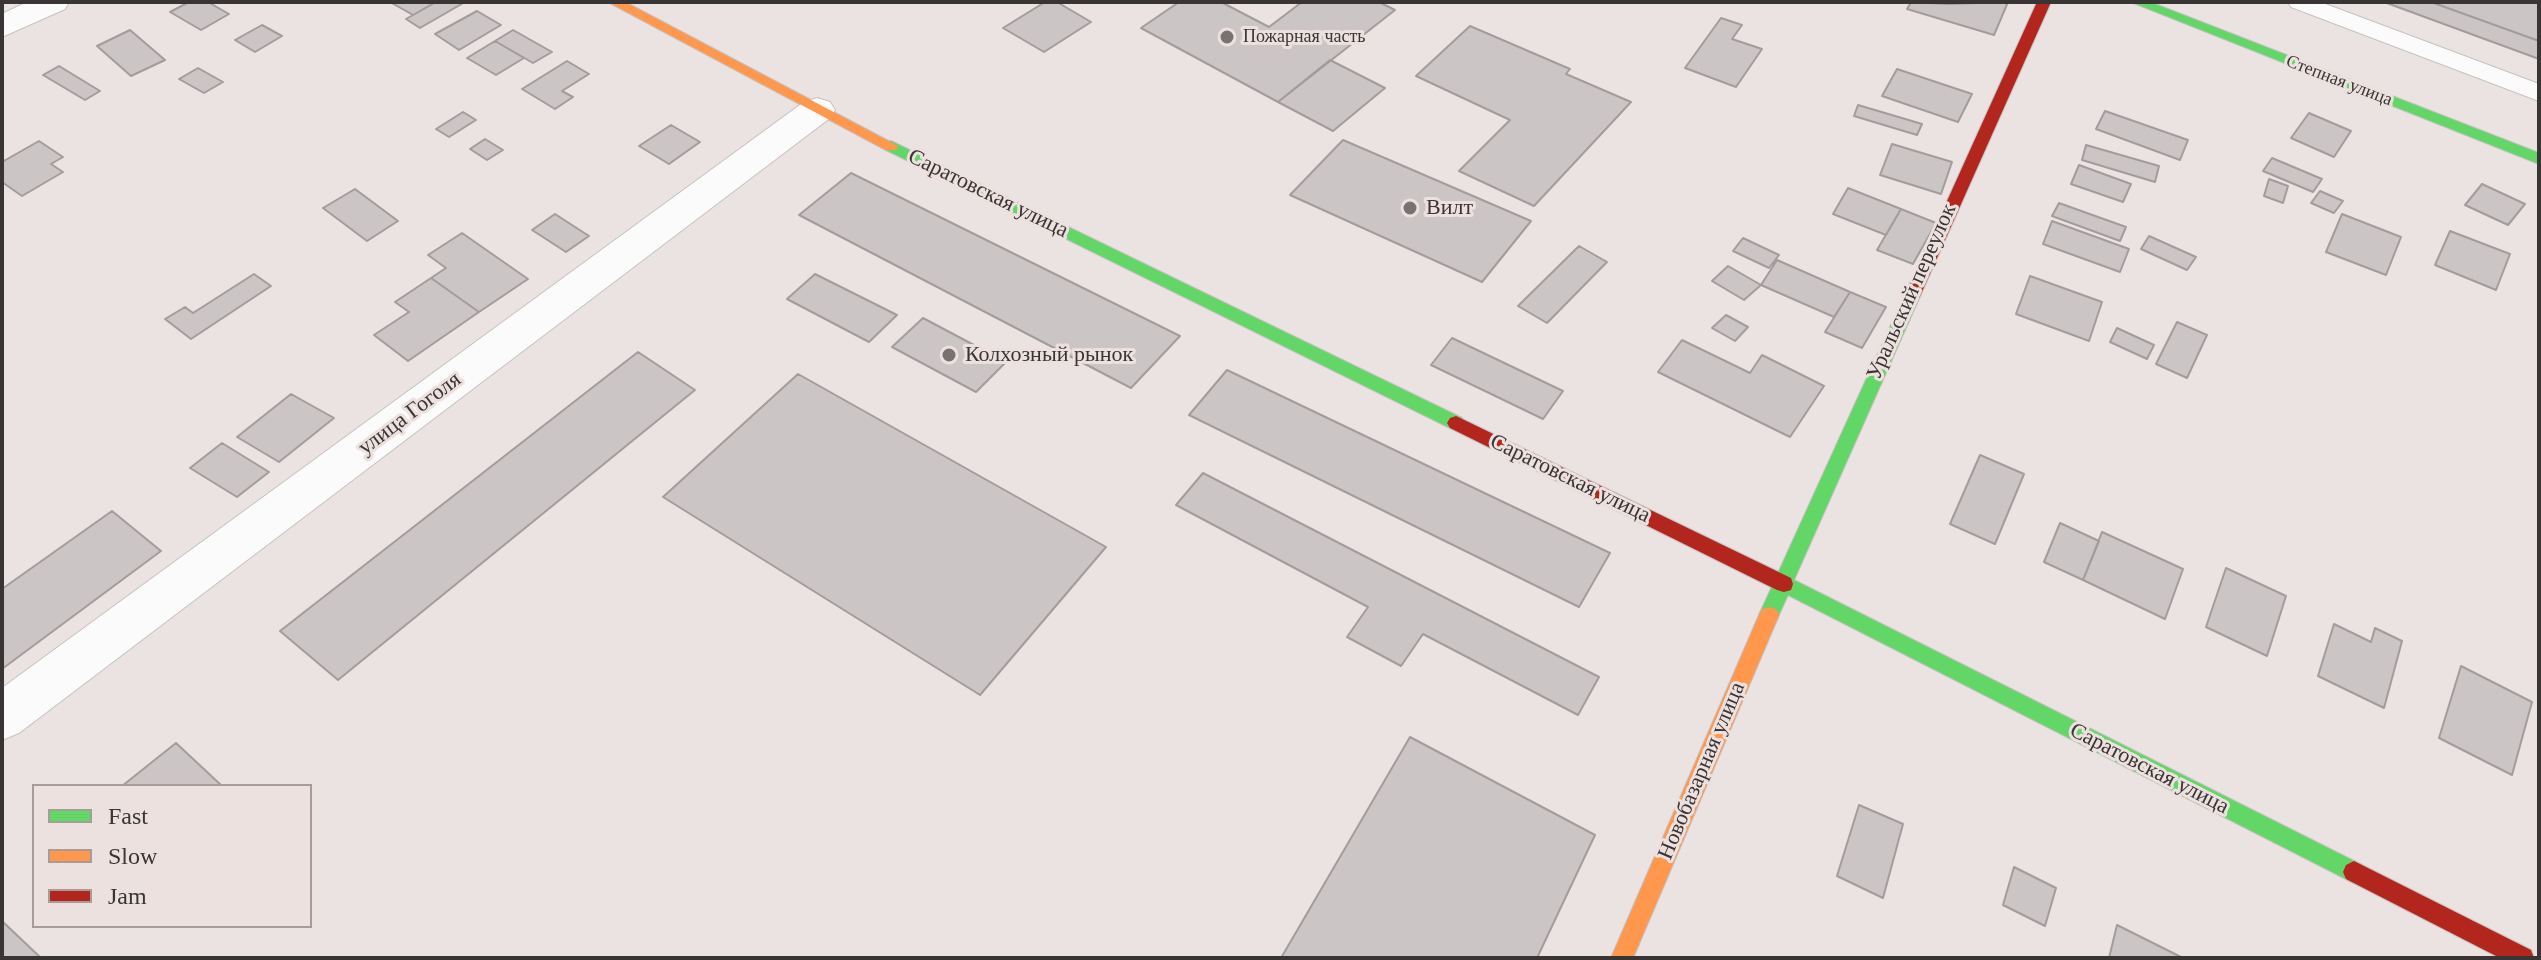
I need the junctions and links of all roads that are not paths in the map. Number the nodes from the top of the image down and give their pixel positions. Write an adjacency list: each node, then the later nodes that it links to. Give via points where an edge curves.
1 (53, 2): 6 (street)
2 (615, 2): 8 (street, Саратовская улица)
3 (2044, 2): 10 (street, Уральский переулок)
4 (2299, 2): 7 (lane)
5 (2154, 5): 9 (street, Степная улица)
6 (2, 27)
7 (2539, 93)
8 (817, 110): 10 (street, Саратовская улица); 11 (street, улица Гоголя)
9 (2539, 159)
10 (1783, 583): 12 (street, Новобазарная улица); 13 (street, Саратовская улица)
11 (2, 717)
12 (1622, 958)
13 (2523, 958)

